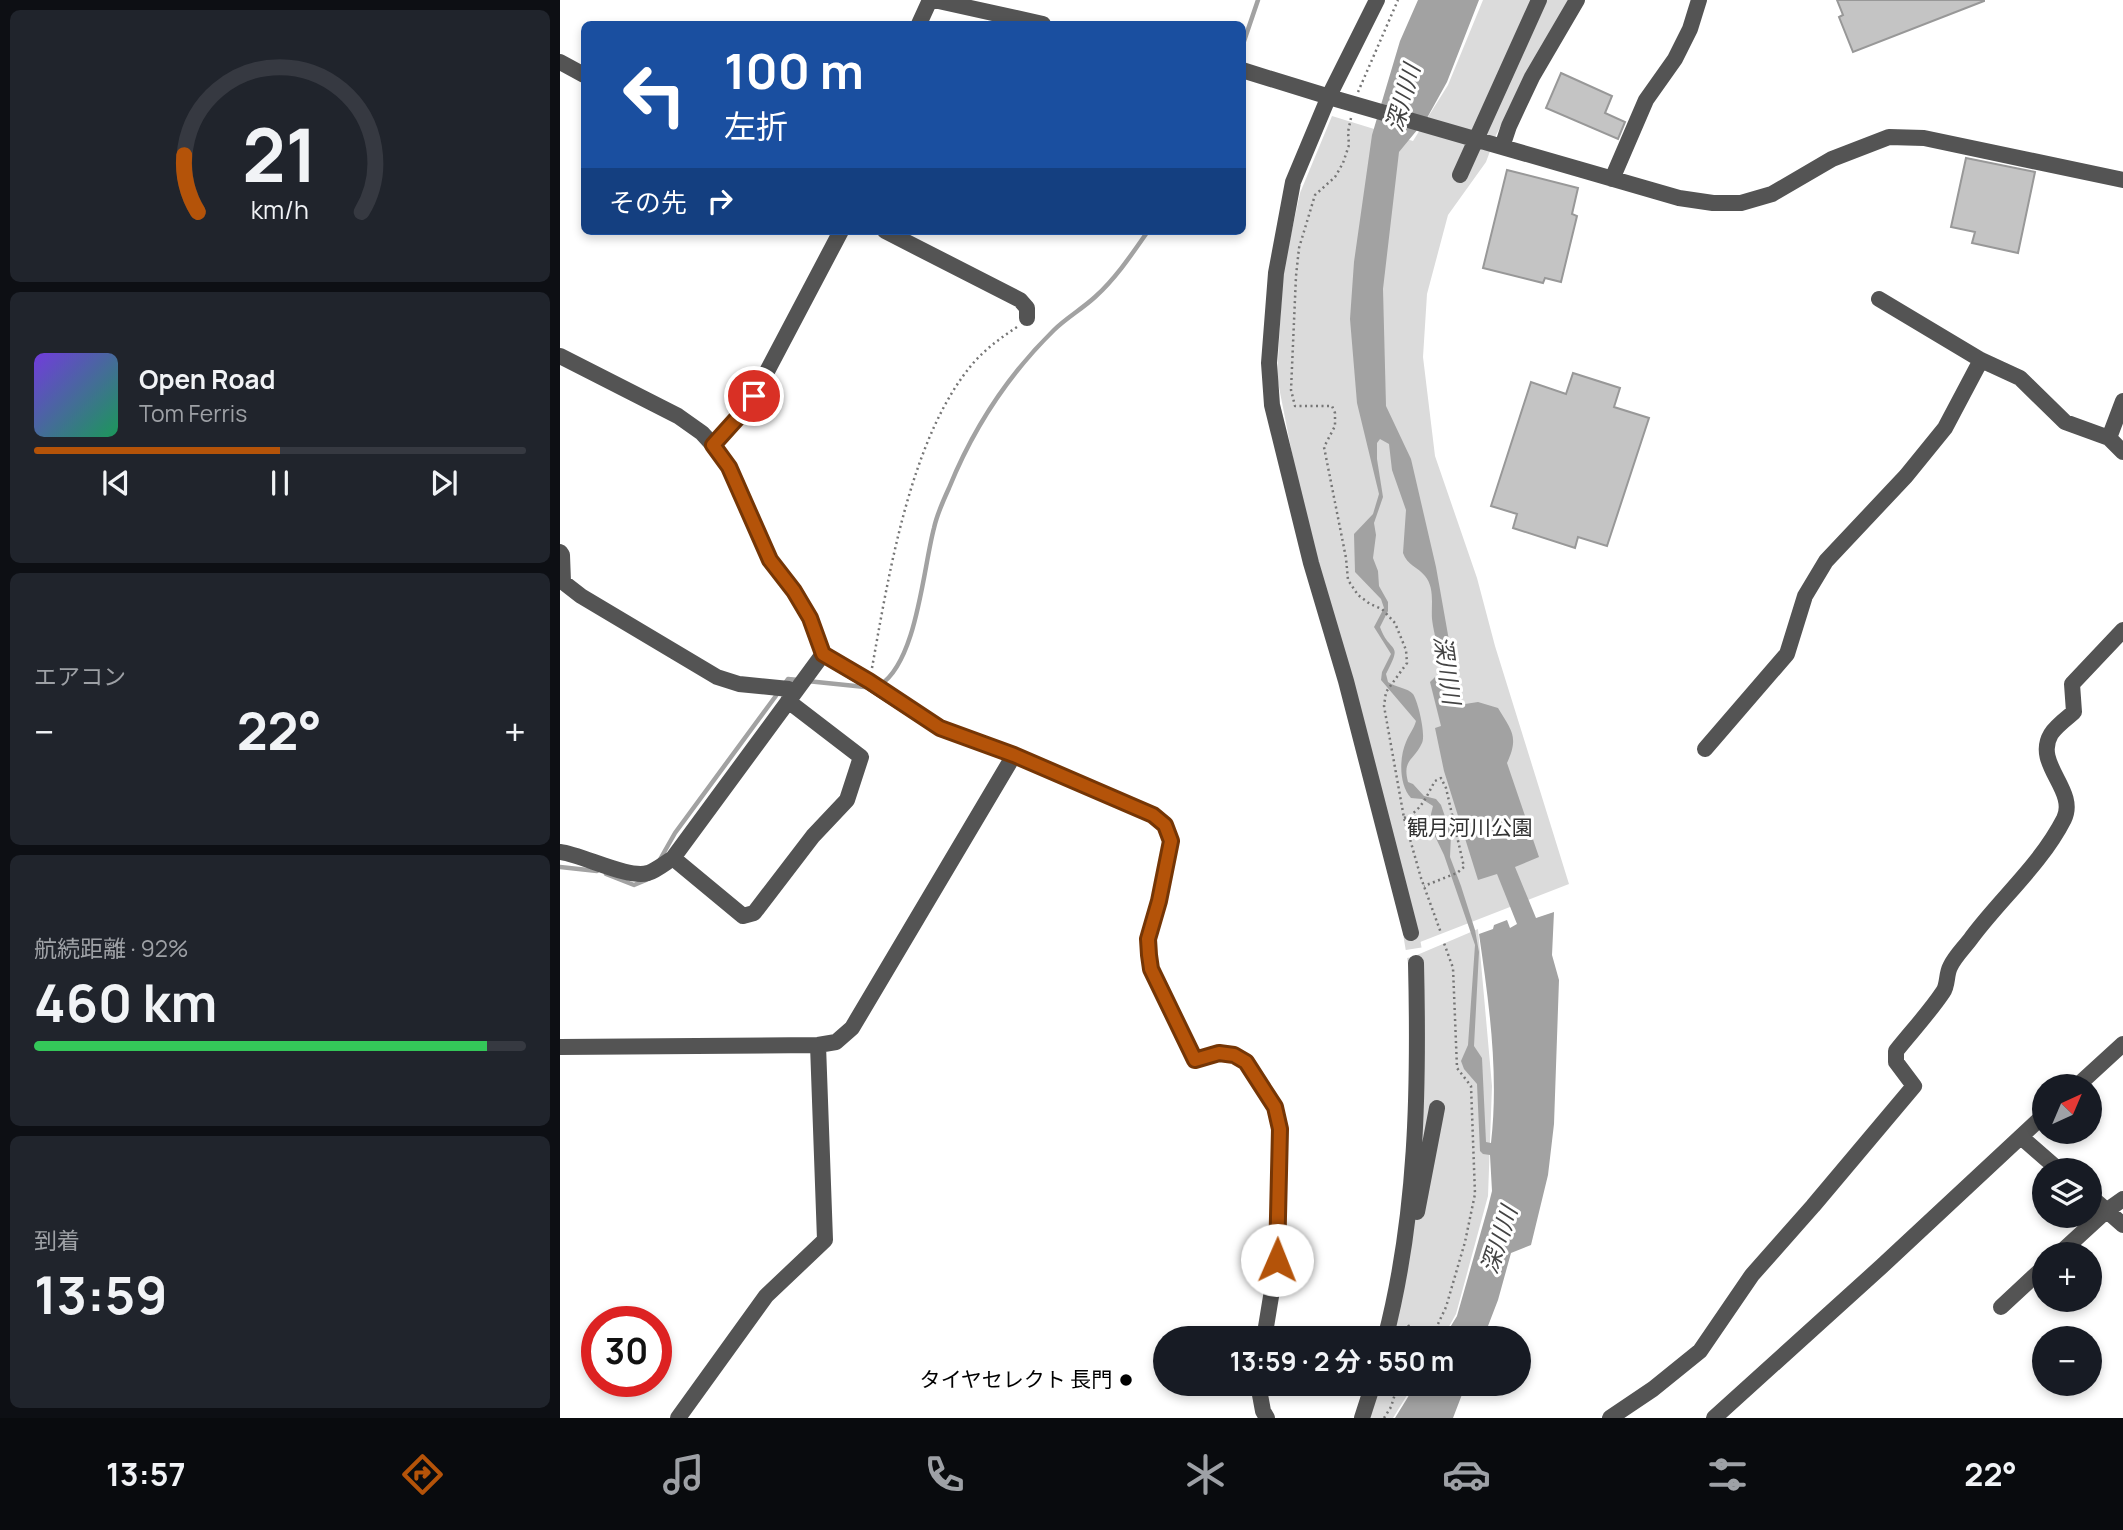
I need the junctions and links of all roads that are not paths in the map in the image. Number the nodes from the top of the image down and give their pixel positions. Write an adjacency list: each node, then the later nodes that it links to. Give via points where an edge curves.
1 (932, 0): 7 (street); 8 (street)
2 (1377, 0): 13 (street)
3 (1539, 0): 15 (street)
4 (1577, 0): 9 (street)
5 (1590, 0): 9 (street)
6 (1699, 0): 16 (street, via 1690,29 1646,100)
7 (921, 21)
8 (1029, 21)
9 (1559, 32): 14 (street)
10 (560, 62): 12 (street)
11 (1246, 71): 13 (street)
12 (581, 73)
13 (1333, 98): 14 (street); 36 (street, via 1293,182 1276,273 1269,362 1272,405)
14 (1500, 146): 16 (street)
15 (1460, 175)
16 (1612, 179): 17 (street, via 1679,198 1741,203 1772,194 1832,159 1889,137 1924,138)
17 (2123, 180)
18 (839, 235): 26 (street, via 754,396)
19 (893, 235): 21 (street, via 1020,300 1027,308)
20 (1879, 299): 23 (street)
21 (1027, 318)
22 (560, 356): 26 (street, via 678,416)
23 (1981, 360): 25 (street, via 2020,377 2065,422); 32 (street, via 1945,428 1826,561 1805,596 1787,654)
24 (2123, 401): 25 (street)
25 (2109, 438): 27 (street)
26 (713, 445): 30 (street, via 729,467 770,560 810,618)
27 (2123, 452)
28 (560, 552): 31 (street, via 563,582 581,596 717,677 789,689)
29 (2123, 630): 61 (street, via 2072,684 2074,712 2049,741 2051,769 2068,801 2063,821 2036,864 1949,968 1945,990 1896,1051 1896,1062 1914,1086 1752,1275 1700,1352)
30 (823, 654): 31 (street); 33 (street, via 940,728)
31 (790, 698): 35 (street); 35 (street, via 861,757 847,800 754,913 743,916)
32 (1706, 749)
33 (1014, 755): 39 (street, via 852,1028 836,1042); 54 (street, via 1153,815 1165,825 1171,841 1148,939 1151,969 1195,1060 1219,1053 1246,1062 1275,1107 1280,1129 1277,1260)
34 (560, 852): 35 (street, via 645,874)
35 (673, 858)
36 (1410, 933)
37 (1416, 962): 50 (street, via 1416,1116)
38 (2123, 1044): 41 (street)
39 (818, 1045): 40 (street); 58 (street, via 825,1240 766,1296)
40 (560, 1047)
41 (2090, 1074)
42 (1437, 1108): 50 (street, via 1416,1216)
43 (2032, 1126): 44 (street)
44 (2021, 1137): 45 (street); 62 (street)
45 (2045, 1158)
46 (2123, 1199): 48 (street)
47 (2102, 1207): 48 (street)
48 (2106, 1211): 49 (street); 51 (street)
49 (2123, 1225)
50 (1407, 1229): 55 (street)
51 (2072, 1242)
52 (2032, 1278): 53 (street)
53 (2001, 1307)
54 (1266, 1326)
55 (1388, 1326)
56 (1260, 1396): 59 (street)
57 (1369, 1396): 60 (street)
58 (678, 1418)
59 (1267, 1418)
60 (1362, 1418)
61 (1610, 1418)
62 (1714, 1418)

